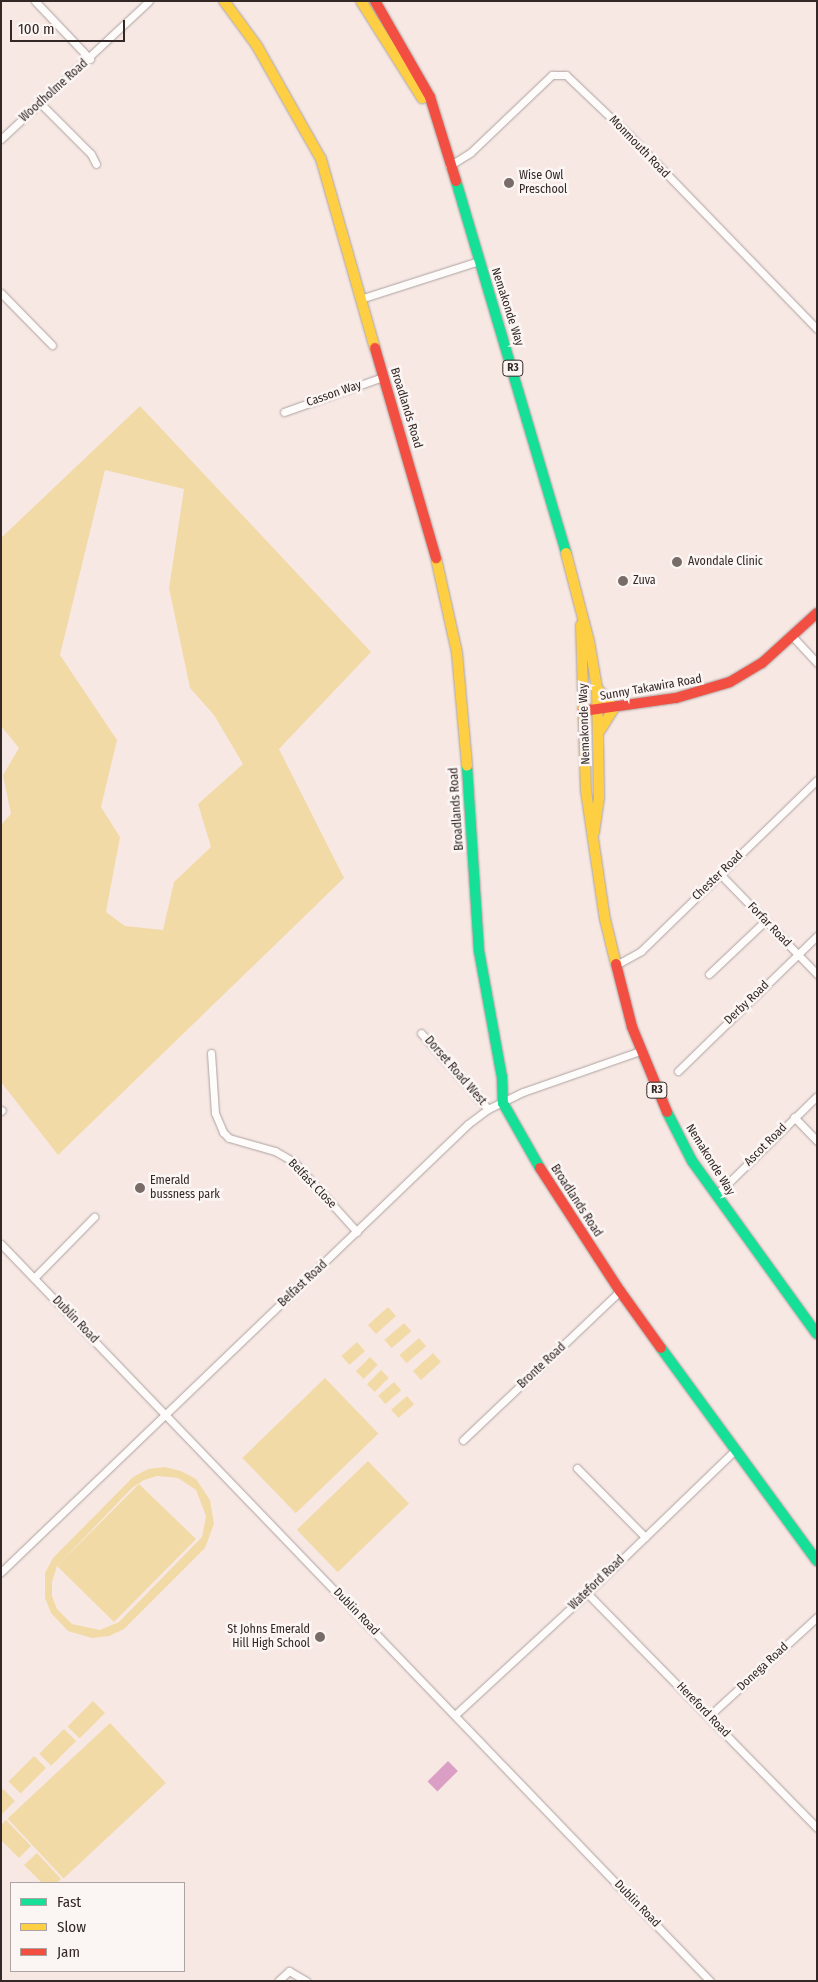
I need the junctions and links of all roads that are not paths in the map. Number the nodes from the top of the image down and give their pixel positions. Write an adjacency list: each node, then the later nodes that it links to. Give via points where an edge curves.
1 (35, 1): 6 (street)
2 (149, 1): 6 (street, Woodholme Road)
3 (224, 1): 14 (main road, Broadlands Road, via 257,46 313,141)
4 (361, 1): 8 (main road, Nemakonde Way / R3, via 408,72)
5 (379, 4): 8 (main road, Nemakonde Way / R3, via 422,78)
6 (90, 60): 7 (street, Woodholme Road)
7 (41, 104): 9 (street, Woodholme Road); 10 (street, via 91,154)
8 (437, 124): 11 (main road, Nemakonde Way / R3)
9 (1, 139)
10 (96, 164)
11 (449, 167): 12 (main road, Nemakonde Way / R3); 15 (street, Monmouth Road, via 470,153 552,75 566,75)
12 (479, 261): 14 (street); 20 (main road, Nemakonde Way / R3, via 517,380)
13 (1, 293): 16 (street)
14 (360, 299): 17 (main road, Broadlands Road)
15 (817, 329)
16 (52, 345)
17 (383, 377): 18 (street, Casson Way); 42 (main road, Broadlands Road, via 433,545 457,653 479,951 502,1077)
18 (284, 412)
19 (817, 613): 21 (main road, Sunny Takawira Road)
20 (581, 615): 23 (main road, Nemakonde Way / R3); 26 (main road, Nemakonde Way / R3)
21 (792, 636): 22 (street); 24 (main road, Sunny Takawira Road, via 748,672 710,690)
22 (817, 663)
23 (597, 688): 24 (main road); 25 (main road, Nemakonde Way / R3)
24 (614, 708): 25 (main road, Sunny Takawira Road); 27 (main road)
25 (598, 710): 26 (main road, Sunny Takawira Road); 27 (main road, Nemakonde Way / R3)
26 (583, 711): 29 (main road, Nemakonde Way / R3, via 586,791)
27 (599, 732): 29 (main road, Nemakonde Way / R3, via 599,797)
28 (817, 780): 30 (street, Chester Road)
29 (594, 833): 34 (main road, Nemakonde Way / R3)
30 (721, 875): 31 (street, Forfar Road); 34 (street, Chester Road, via 641,951)
31 (765, 921): 33 (street, Forfar Road); 35 (street)
32 (817, 936): 33 (street, Derby Road)
33 (798, 954): 36 (street, Forfar Road); 40 (street, Derby Road)
34 (615, 965): 38 (main road, Nemakonde Way / R3)
35 (709, 974)
36 (817, 974)
37 (421, 1033): 43 (street, Dorset Road West)
38 (640, 1051): 42 (street, Belfast Road, via 523,1092); 46 (main road, Nemakonde Way / R3, via 680,1138)
39 (211, 1053): 48 (street, Belfast Close, via 215,1113 222,1132 229,1138 275,1152 294,1162)
40 (678, 1071)
41 (817, 1096): 44 (street, Ascot Road)
42 (503, 1103): 43 (street, Belfast Road); 51 (main road, Broadlands Road, via 531,1154)
43 (488, 1109): 48 (street, Belfast Road)
44 (794, 1117): 45 (street); 46 (street, Ascot Road)
45 (817, 1141)
46 (716, 1195): 52 (main road, Nemakonde Way / R3)
47 (94, 1217): 50 (street)
48 (357, 1232): 53 (street, Belfast Road)
49 (1, 1244): 50 (street, Dublin Road)
50 (34, 1278): 53 (street, Dublin Road)
51 (620, 1291): 54 (street, Bronte Road); 55 (main road, Broadlands Road)
52 (817, 1334)
53 (167, 1414): 59 (street, Belfast Road); 62 (street, Dublin Road)
54 (463, 1440)
55 (734, 1450): 57 (street, Wateford Road); 58 (main road, Broadlands Road)
56 (577, 1468): 57 (street)
57 (645, 1537): 60 (street, Wateford Road)
58 (817, 1561)
59 (1, 1572)
60 (587, 1593): 62 (street, Wateford Road); 63 (street, Hereford Road)
61 (817, 1617): 63 (street, Donega Road)
62 (456, 1714): 67 (street, Dublin Road)
63 (710, 1716): 64 (street, Hereford Road)
64 (817, 1828)
65 (278, 1981): 66 (street, via 288,1971)
66 (306, 1981)
67 (710, 1981)

